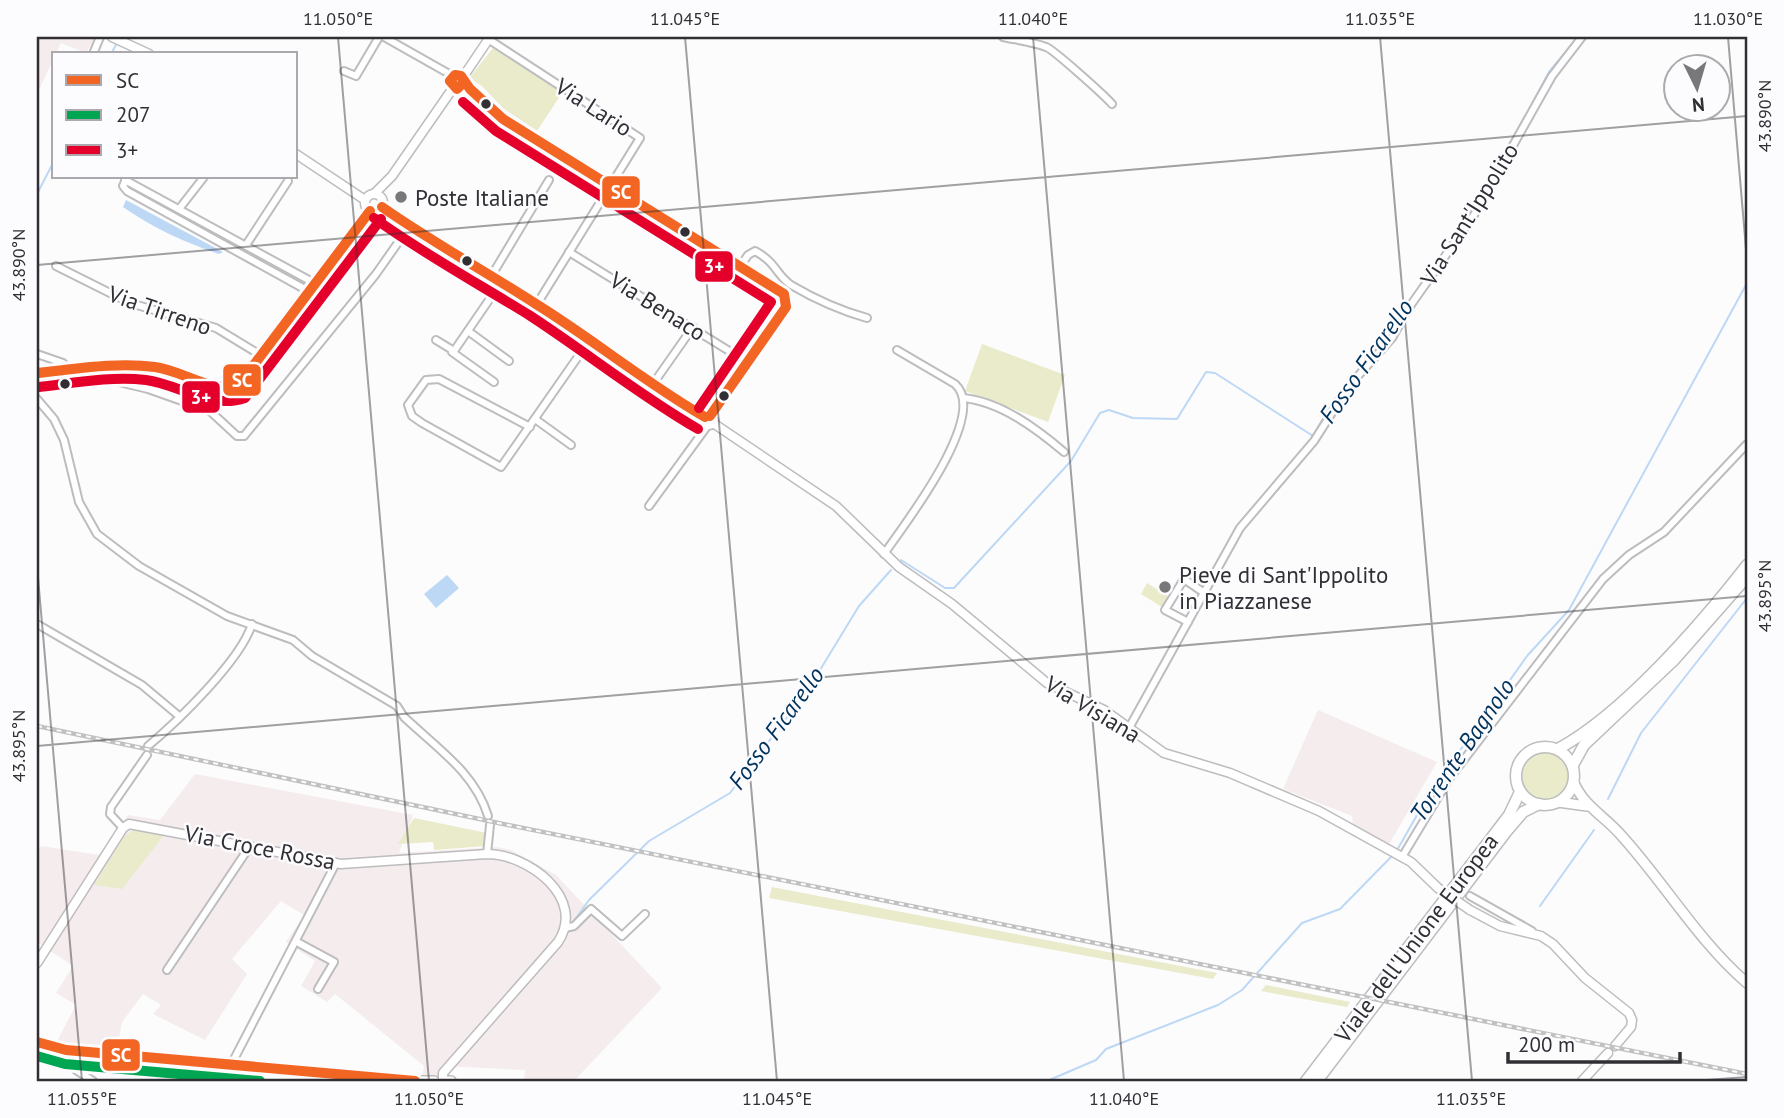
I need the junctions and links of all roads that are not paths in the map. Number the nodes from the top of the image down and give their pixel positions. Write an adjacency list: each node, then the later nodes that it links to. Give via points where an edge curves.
1 (382, 37): 7 (street, via 356,76); 8 (street)
2 (1003, 37): 9 (street, via 1057,52)
3 (1582, 37): 59 (street, Via Sant'Ippolito, via 1552,76 1474,215 1392,338 1349,386 1314,441 1240,528)
4 (114, 38): 6 (street)
5 (489, 38): 8 (street); 15 (street, Via Lario, via 638,134 638,144)
6 (145, 52)
7 (344, 71)
8 (457, 82): 15 (street, via 503,119); 16 (street)
9 (1112, 104)
10 (298, 155): 17 (street)
11 (126, 178): 19 (street); 29 (street, via 125,190)
12 (203, 178): 19 (street)
13 (550, 180): 26 (street)
14 (288, 181): 22 (street)
15 (611, 186): 23 (street, Via Lario); 25 (street)
16 (378, 195): 17 (street); 18 (street)
17 (365, 200): 20 (street)
18 (382, 207): 20 (street); 21 (street, Via Visiana)
19 (179, 209): 22 (street)
20 (370, 211): 28 (street)
21 (409, 227): 26 (street, Via Visiana); 44 (street, via 244,436 237,436 210,411 148,389 85,376)
22 (246, 245): 28 (street)
23 (569, 252): 30 (street, Via Lario); 32 (street, Via Benaco)
24 (56, 267): 39 (street, Via Tirreno, via 130,303 216,328)
25 (740, 267): 31 (street, via 751,252 757,252 774,263 789,284); 41 (street, via 782,292 787,300)
26 (492, 275): 27 (street, Via Visiana)
27 (502, 281): 30 (street, Via Visiana); 33 (street)
28 (316, 284): 29 (street)
29 (310, 292): 39 (street)
30 (537, 303): 35 (street, Via Visiana)
31 (867, 318)
32 (693, 327): 41 (street, Via Benaco); 46 (street)
33 (468, 331): 37 (street); 40 (street)
34 (436, 340): 37 (street)
35 (589, 341): 46 (street, Via Visiana); 49 (street)
36 (897, 349): 47 (street, via 955,384)
37 (452, 352): 45 (street)
38 (37, 354): 42 (street)
39 (262, 356): 43 (street, via 240,384 228,388 146,366)
40 (509, 361)
41 (747, 362): 50 (street)
42 (63, 363)
43 (37, 373)
44 (37, 379)
45 (494, 382)
46 (655, 386): 50 (street, Via Visiana)
47 (964, 398): 54 (street, via 1028,424); 56 (street, via 945,465)
48 (37, 399): 62 (street, via 64,440 79,502 97,534 139,566 227,616)
49 (535, 419): 51 (street); 53 (street)
50 (709, 420): 55 (street); 56 (street, Via Visiana, via 836,506)
51 (530, 427): 51 (street, via 501,467 412,416 408,405 426,380 439,379)
52 (1747, 444): 79 (street, via 1664,532 1603,579 1449,779)
53 (571, 445)
54 (1064, 452)
55 (649, 506)
56 (884, 554): 64 (street, Via Visiana, via 1047,683 1104,710)
57 (1747, 565): 66 (main road, Viale dell'Unione Europea, via 1631,692 1580,738)
58 (1747, 577): 68 (main road, via 1675,659 1584,745)
59 (1203, 592): 60 (street, Via Sant'Ippolito); 60 (street, via 1184,579 1165,610)
60 (1188, 622): 64 (street)
61 (37, 624): 63 (street, via 142,685)
62 (252, 624): 63 (street, via 231,659); 74 (street, via 293,640 397,706 475,784)
63 (179, 716): 65 (street)
64 (1129, 728): 79 (street, Via Visiana, via 1164,752 1288,796)
65 (148, 746)
66 (1558, 749): 68 (main road); 70 (main road, Viale dell'Unione Europea, via 1537,747 1523,756 1516,776)
67 (147, 755): 76 (street, via 111,807 112,816)
68 (1573, 765): 69 (main road)
69 (1574, 783): 71 (main road); 73 (main road)
70 (1520, 792): 72 (main road); 102 (main road, Viale dell'Unione Europea, via 1509,815)
71 (1558, 802): 72 (main road); 73 (main road)
72 (1539, 804): 103 (main road, Viale dell'Unione Europea, via 1523,812 1506,832)
73 (1588, 806): 89 (main road, via 1620,834)
74 (488, 816)
75 (490, 825): 78 (street)
76 (123, 828): 77 (street, Via Croce Rossa, via 139,824); 86 (street)
77 (250, 846): 80 (street, Via Croce Rossa); 88 (street)
78 (487, 853): 80 (street, Via Croce Rossa); 83 (street, Via Croce Rossa, via 518,860 549,883 564,902)
79 (1398, 855): 84 (street, Via Visiana, bridge, via 1471,910 1500,926)
80 (336, 863): 85 (street)
81 (1470, 896): 84 (street)
82 (645, 914): 83 (street, via 622,936 591,909 574,926)
83 (565, 928): 101 (street, via 558,942 455,1060)
84 (1541, 936): 92 (street, via 1629,1013 1630,1027)
85 (297, 942): 90 (street, via 334,962); 95 (street)
86 (41, 947): 87 (street)
87 (37, 963)
88 (167, 970)
89 (1747, 983)
90 (318, 989)
91 (37, 1042): 93 (main road)
92 (1615, 1046)
93 (56, 1047): 95 (main road); 97 (street)
94 (1608, 1053): 104 (street)
95 (230, 1065): 96 (main road)
96 (245, 1066): 98 (street); 99 (main road)
97 (93, 1081)
98 (236, 1081)
99 (418, 1081): 100 (main road)
100 (435, 1081)
101 (447, 1081)
102 (1306, 1081)
103 (1317, 1081)
104 (1582, 1081)

